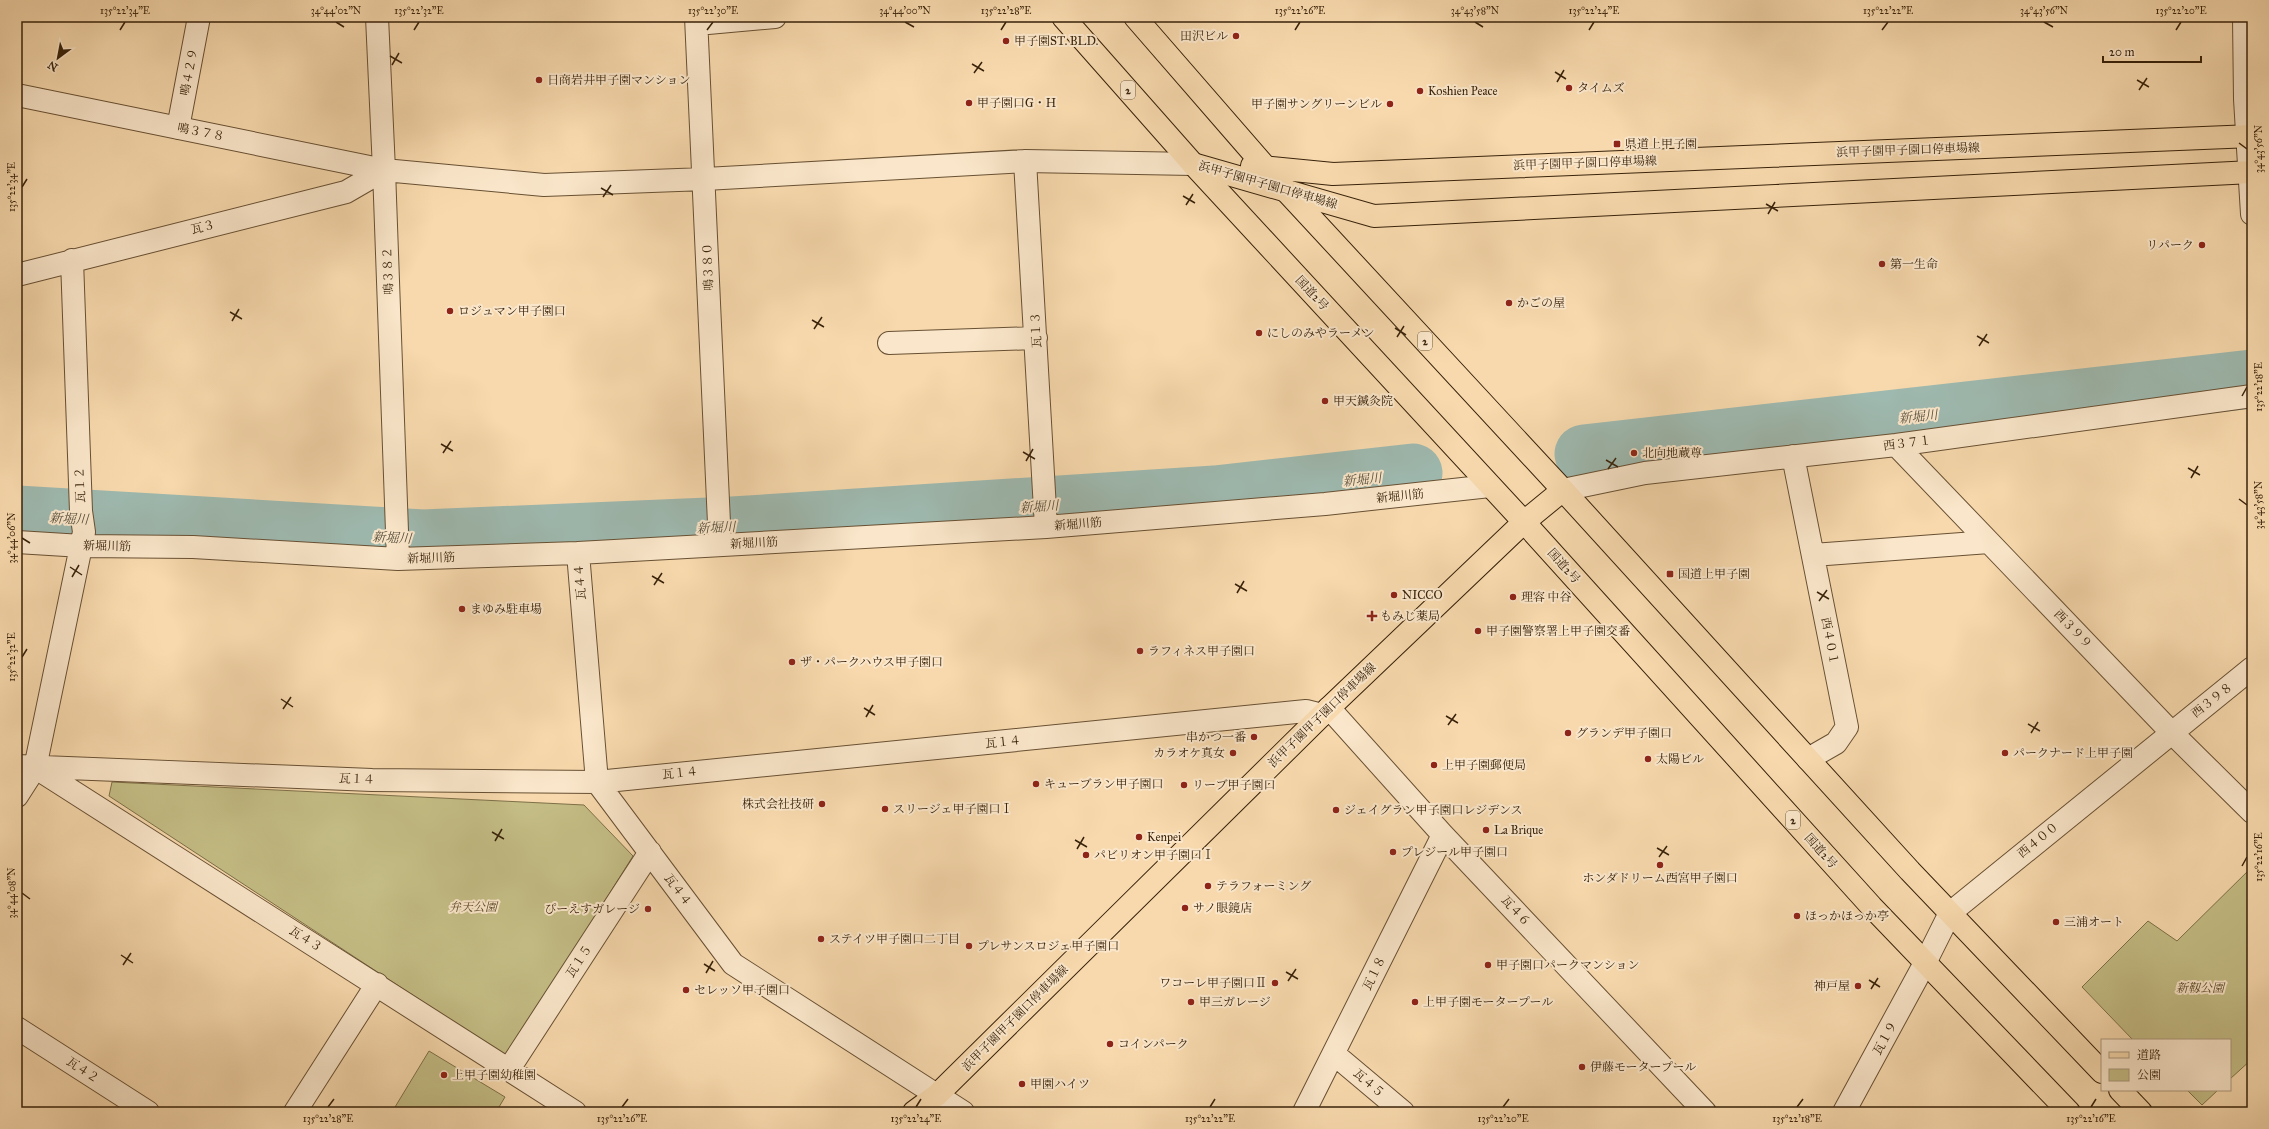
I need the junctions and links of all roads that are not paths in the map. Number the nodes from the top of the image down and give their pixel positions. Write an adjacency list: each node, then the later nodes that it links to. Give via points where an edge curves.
1 (199, 17): 9 (street, 鳴４２９)
2 (377, 17): 14 (street, 鳴３８２)
3 (775, 17): 7 (street)
4 (1063, 17): 12 (main road, 国道2号 / 2)
5 (1135, 17): 13 (main road, 2)
6 (2244, 17): 10 (street)
7 (696, 20): 16 (street, 鳴３８０)
8 (17, 95): 9 (street, 鳴３７８)
9 (178, 128): 14 (street, 鳴３７８)
10 (2250, 136): 13 (main road, 浜甲子園甲子園口停車場線, via 1333,174); 15 (street)
11 (1025, 162): 12 (street, 鳴３７８); 16 (street, 鳴３７８); 21 (street, 瓦１３)
12 (1193, 164): 13 (main road, 浜甲子園甲子園口停車場線); 17 (main road, 浜甲子園甲子園口停車場線); 26 (main road, 国道2号 / 2)
13 (1265, 167): 17 (main road, 2)
14 (384, 170): 16 (street, 鳴３７８, via 544,185); 19 (street, 瓦３, via 346,192); 33 (street, 鳴３８２)
15 (2250, 172): 17 (main road, 浜甲子園甲子園口停車場線, via 1374,216); 18 (street)
16 (705, 179): 30 (street, 鳴３８０)
17 (1288, 193): 27 (main road, 2)
18 (2252, 214)
19 (72, 260): 20 (street, 瓦３); 31 (street, 瓦１２)
20 (17, 275)
21 (1036, 338): 22 (street); 28 (street, 瓦１３)
22 (889, 343)
23 (2252, 396): 24 (street, 西３７１)
24 (1896, 444): 25 (street, 西３７１); 34 (street, 西３９９)
25 (1793, 456): 27 (street, 西３７１, via 1645,473); 36 (street, 西４０１)
26 (1490, 486): 28 (street, 新堀川筋, via 1325,504); 29 (main road, 国道2号 / 2)
27 (1563, 490): 29 (main road, 浜甲子園甲子園口停車場線); 40 (main road, 2)
28 (1045, 513): 30 (street, 新堀川筋)
29 (1524, 522): 38 (main road, 浜甲子園甲子園口停車場線); 48 (main road, 国道2号 / 2)
30 (719, 532): 35 (street, 新堀川筋)
31 (83, 539): 32 (street, 新堀川筋); 33 (street, 新堀川筋, via 193,547); 41 (street, 瓦１２)
32 (17, 542)
33 (397, 542): 35 (street, 新堀川筋)
34 (1989, 542): 36 (street); 39 (street, 西３９９)
35 (578, 553): 42 (street, 瓦４４)
36 (1813, 555): 40 (street, 西４０１, via 1847,727 1836,743)
37 (2252, 668): 39 (street, 西３９８)
38 (1326, 711): 42 (street, 瓦１４); 45 (street, 瓦４６); 55 (main road, 浜甲子園甲子園口停車場線)
39 (2171, 732): 44 (street, 西３９９); 47 (street, 西４００)
40 (1808, 760): 47 (main road, 2)
41 (26, 767): 42 (street, 瓦１４, via 372,780); 43 (street, 瓦１２); 49 (street, 瓦４３)
42 (597, 782): 46 (street, 瓦４４)
43 (17, 796)
44 (2252, 812)
45 (1443, 834): 51 (street, 瓦１８); 63 (street, 瓦４６)
46 (650, 852): 52 (street, 瓦１５); 55 (street, 瓦４４, via 733,964)
47 (1950, 913): 48 (street, 西４００); 53 (main road, 2)
48 (1925, 963): 64 (street, 瓦１９); 65 (main road, 国道2号 / 2)
49 (377, 984): 52 (street, 瓦４３); 57 (street)
50 (17, 1028): 56 (street, 瓦４２)
51 (1334, 1054): 61 (street, 瓦１８); 62 (street, 瓦４５)
52 (509, 1069): 58 (street, 瓦４３)
53 (2101, 1071)
54 (2121, 1091): 66 (main road)
55 (937, 1095): 59 (main road, 浜甲子園甲子園口停車場線); 60 (street, 瓦４４)
56 (148, 1112)
57 (295, 1112)
58 (575, 1112)
59 (914, 1112)
60 (963, 1112)
61 (1304, 1112)
62 (1403, 1112)
63 (1705, 1112)
64 (1844, 1112)
65 (2069, 1112)
66 (2141, 1112)

